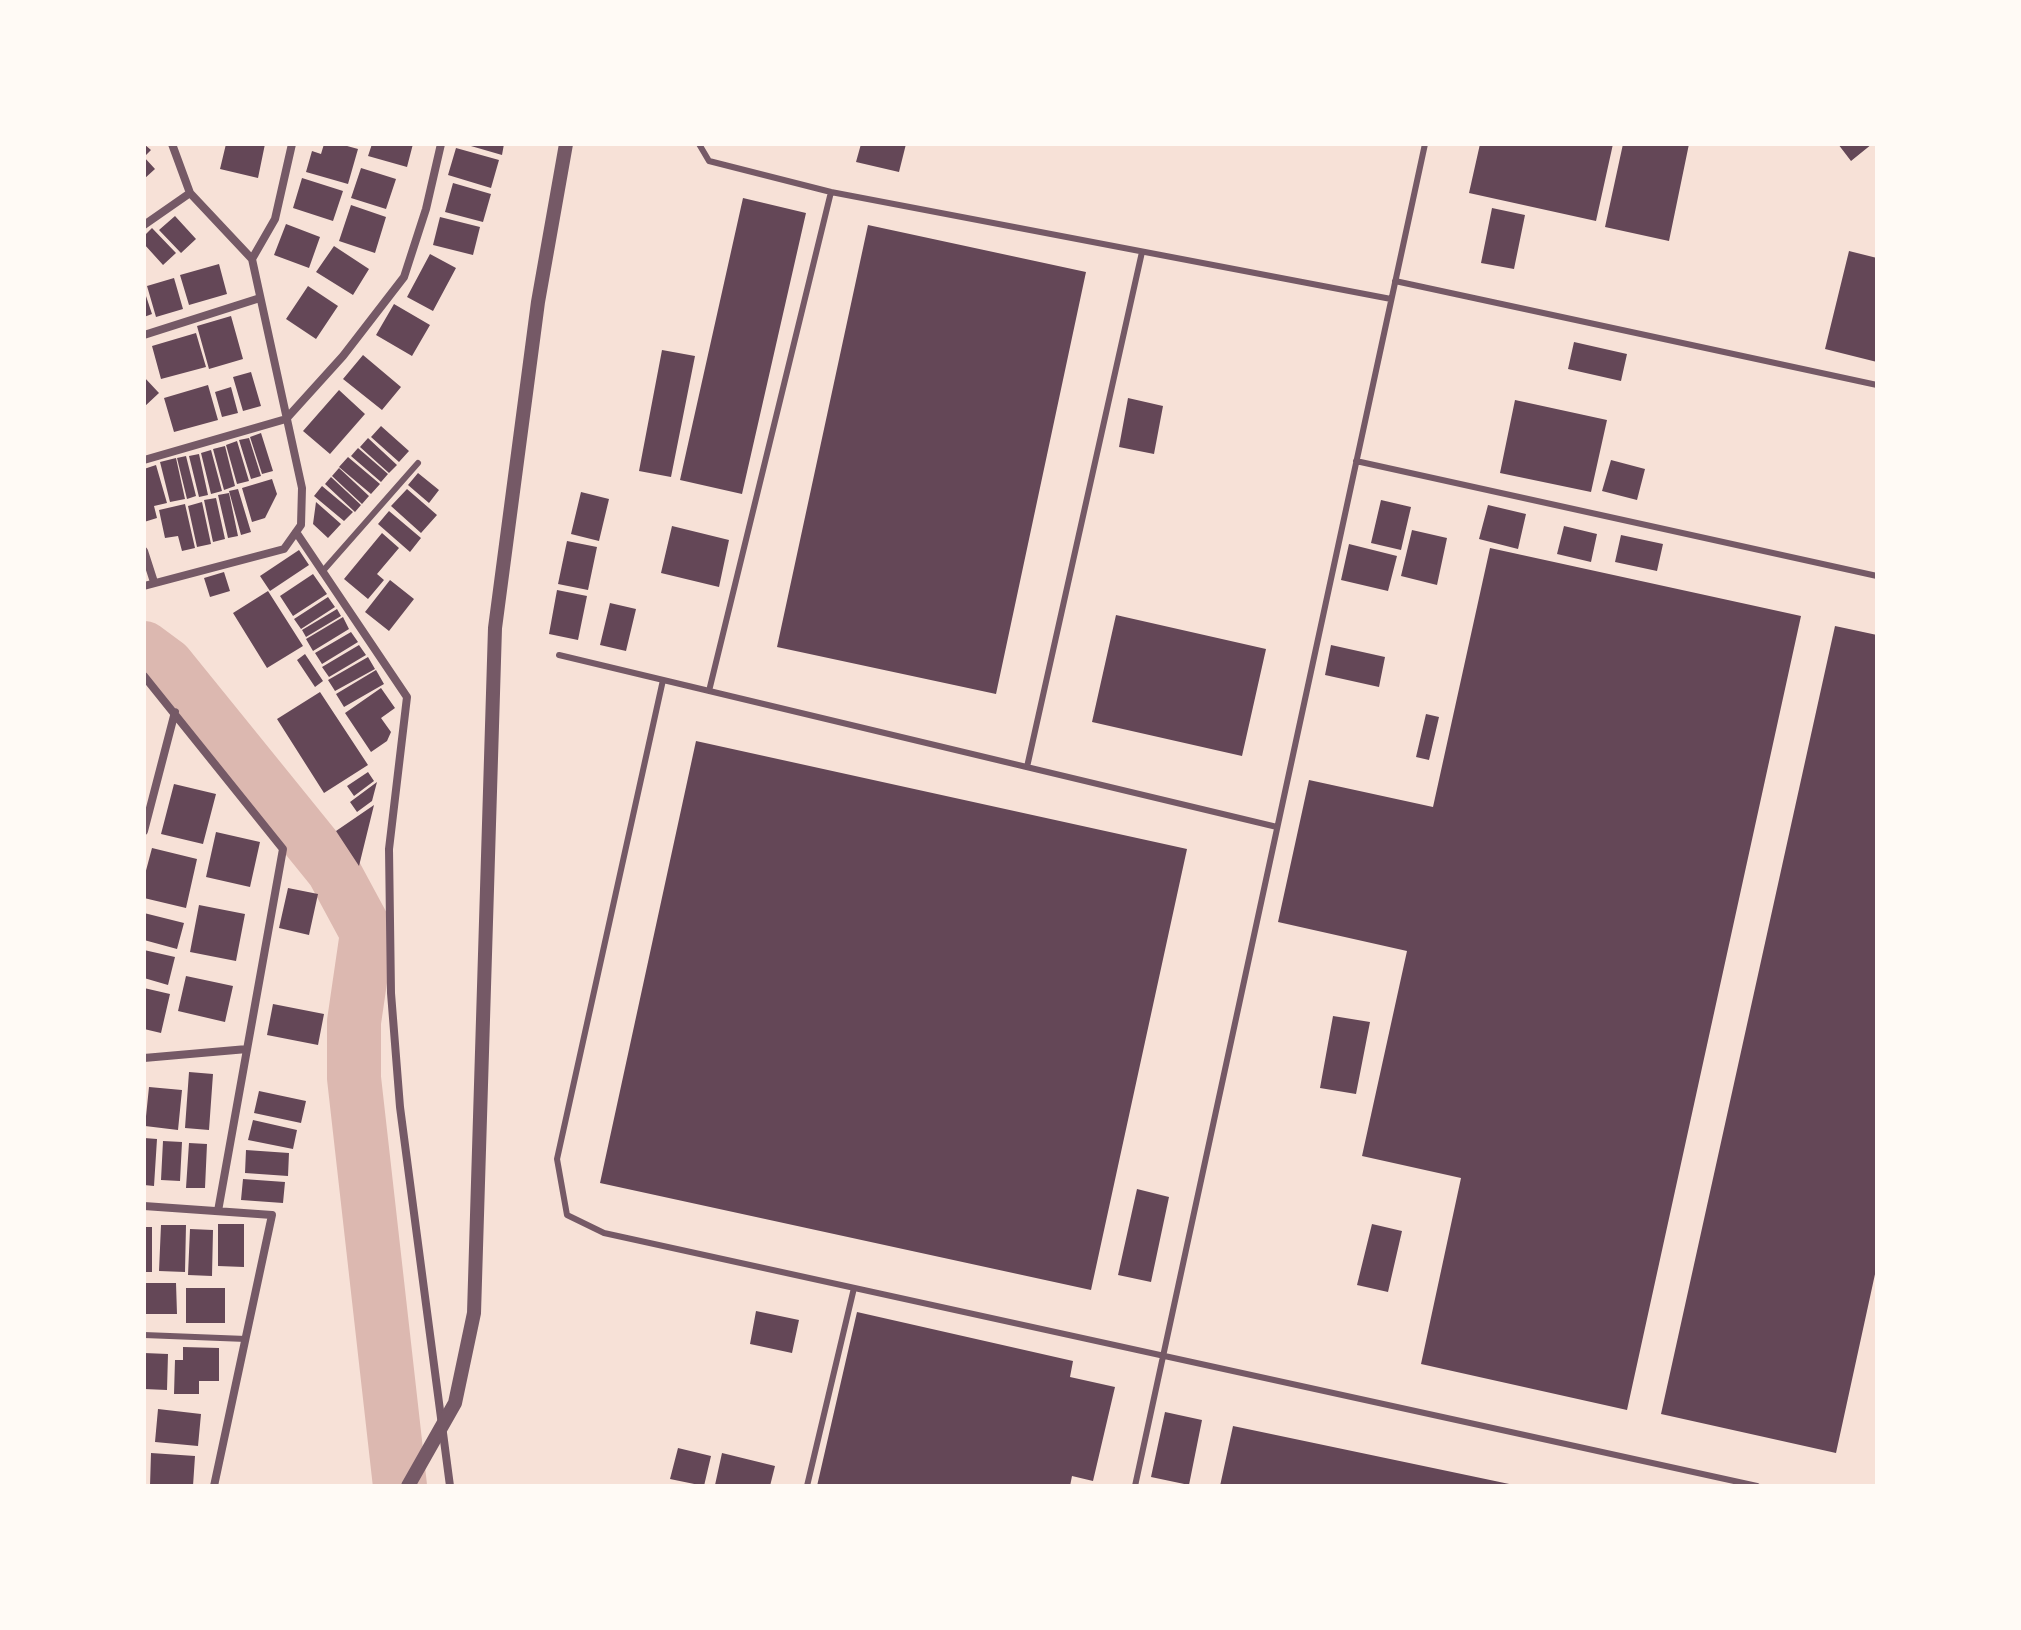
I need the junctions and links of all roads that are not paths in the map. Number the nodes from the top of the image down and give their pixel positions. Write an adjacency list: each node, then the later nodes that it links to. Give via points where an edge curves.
1 (172, 144): 8 (street)
2 (292, 144): 11 (street, via 275,219)
3 (441, 144): 17 (street, via 404,277)
4 (566, 144): 43 (street, via 538,302 495,628 474,1313 455,1403)
5 (699, 144): 7 (lane, via 709,161)
6 (1425, 144): 12 (lane)
7 (831, 192): 10 (lane); 30 (lane)
8 (190, 193): 9 (street); 11 (street)
9 (144, 225)
10 (1142, 252): 14 (lane); 32 (lane)
11 (252, 259): 13 (street)
12 (1395, 281): 14 (lane); 16 (lane)
13 (260, 298): 15 (street); 17 (street)
14 (1391, 299): 19 (lane)
15 (144, 335)
16 (1877, 385)
17 (286, 419): 18 (street); 21 (street, via 302,488 301,525)
18 (144, 460)
19 (1356, 461): 24 (lane); 33 (lane)
20 (418, 463): 23 (lane)
21 (296, 532): 23 (street); 25 (street, via 284,549)
22 (144, 551): 25 (street)
23 (322, 572): 43 (street, via 407,697 389,849 391,993 400,1107)
24 (1877, 576)
25 (154, 582): 26 (street)
26 (144, 586)
27 (559, 655): 29 (lane)
28 (144, 676): 31 (street)
29 (663, 680): 30 (lane); 39 (lane, via 557,1159 567,1215 604,1233)
30 (709, 691): 32 (lane)
31 (175, 712): 34 (street); 35 (street, via 283,849)
32 (1027, 767): 33 (lane)
33 (1277, 827): 42 (lane)
34 (144, 831)
35 (247, 1049): 36 (street); 38 (street)
36 (144, 1058)
37 (144, 1206): 38 (street)
38 (218, 1211): 41 (street, via 272,1215)
39 (854, 1288): 42 (lane); 47 (lane)
40 (144, 1335): 41 (lane)
41 (246, 1339): 44 (street)
42 (1163, 1356): 48 (lane); 49 (lane)
43 (443, 1426): 45 (street); 46 (street)
44 (214, 1486)
45 (408, 1486)
46 (450, 1486)
47 (807, 1486)
48 (1135, 1486)
49 (1757, 1486)

